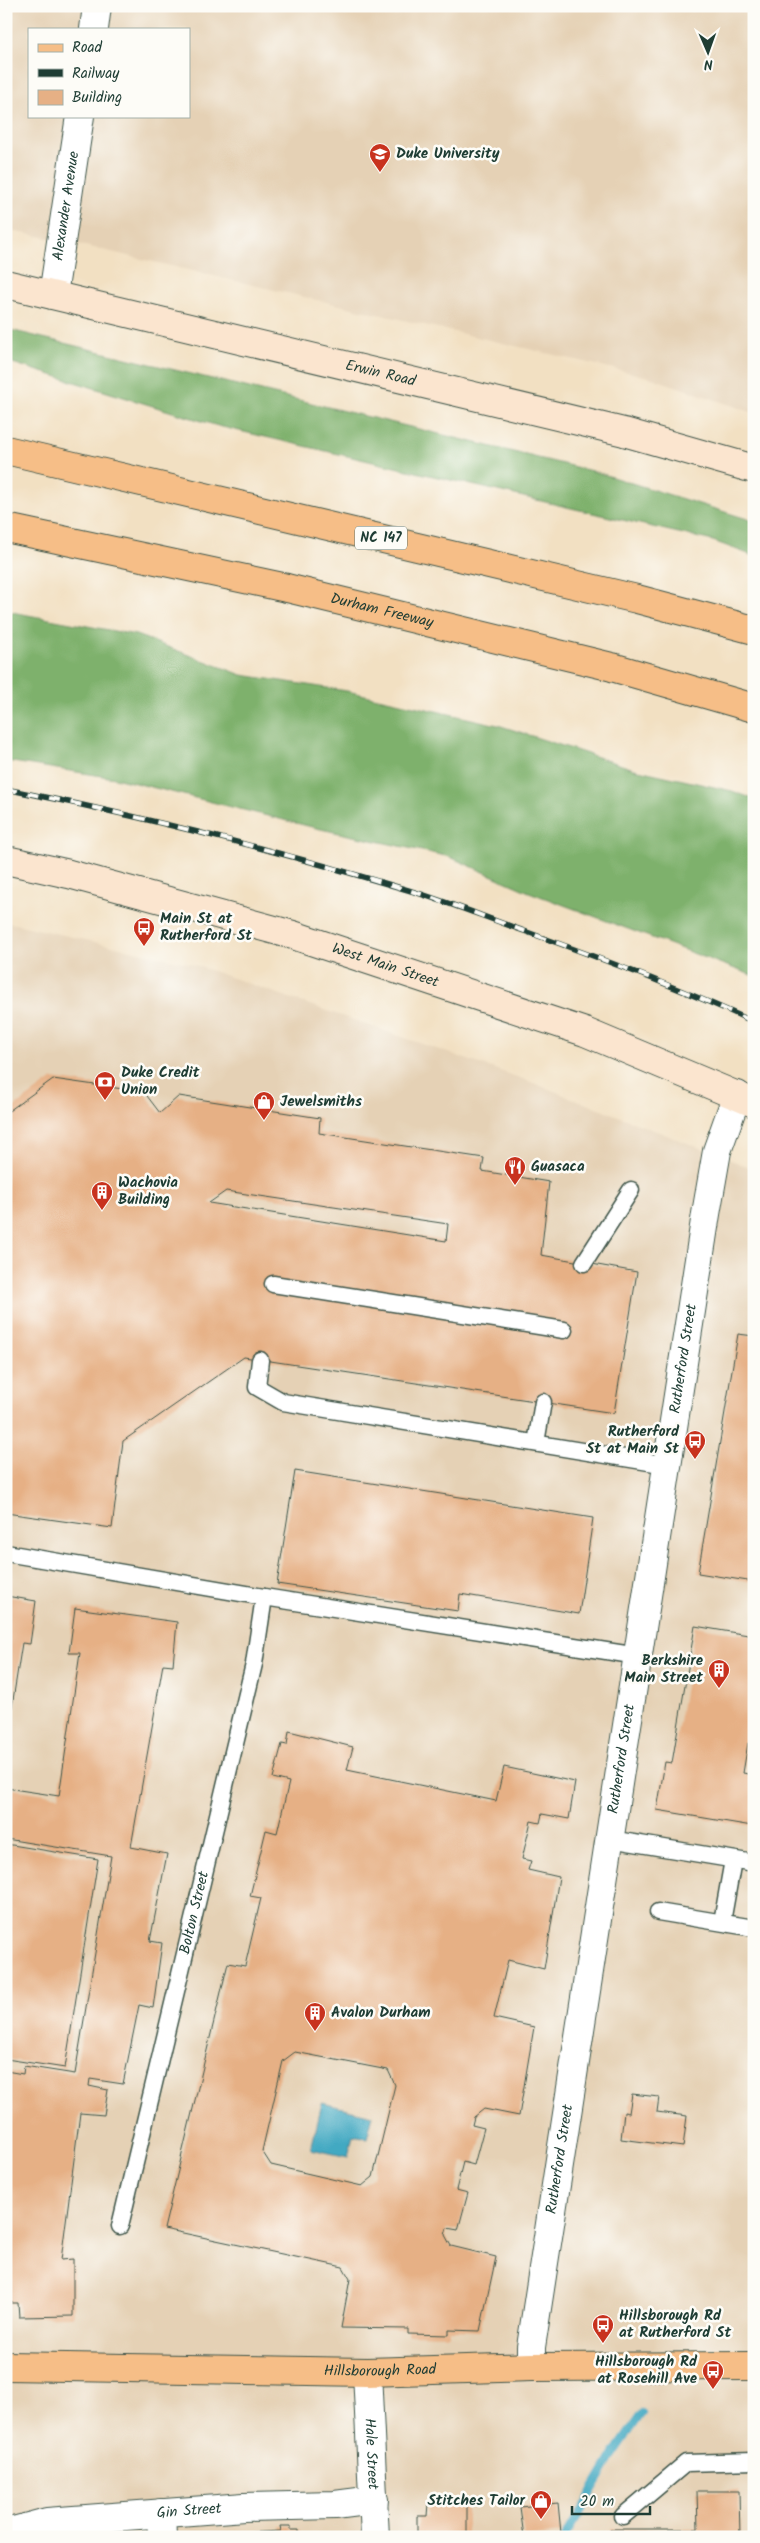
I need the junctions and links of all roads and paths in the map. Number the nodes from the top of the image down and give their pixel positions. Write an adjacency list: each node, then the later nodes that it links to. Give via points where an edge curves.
1 (97, 6): 2 (street)
2 (94, 28)
3 (80, 118): 5 (street, Alexander Avenue)
4 (6, 284): 5 (main road, Erwin Road)
5 (53, 295): 7 (main road, Erwin Road, via 624,432)
6 (6, 450): 9 (main road, NC 147, via 637,599)
7 (754, 470)
8 (6, 528): 10 (main road, Durham Freeway, via 297,591 612,667)
9 (754, 630)
10 (753, 708)
11 (6, 860): 12 (main road, West Main Street, via 293,935 585,1032)
12 (745, 1099): 20 (street, Rutherford Street, via 718,1151)
13 (631, 1190): 14 (lane)
14 (584, 1263)
15 (273, 1284): 16 (lane)
16 (564, 1330)
17 (260, 1360): 19 (lane, via 258,1387 283,1402)
18 (543, 1402): 19 (lane)
19 (536, 1443): 20 (lane)
20 (667, 1465): 23 (street, Rutherford Street)
21 (6, 1553): 22 (lane)
22 (264, 1597): 23 (lane); 30 (lane, Bolton Street, via 254,1664)
23 (638, 1656): 24 (street, Rutherford Street)
24 (610, 1839): 25 (lane); 33 (street, Rutherford Street, via 531,2347)
25 (733, 1860): 26 (lane); 28 (lane)
26 (754, 1863)
27 (658, 1912): 28 (lane)
28 (722, 1922): 29 (lane)
29 (754, 1928)
30 (120, 2226)
31 (6, 2366): 34 (main road, Hillsborough Road)
32 (754, 2366): 33 (main road, Hillsborough Road)
33 (531, 2367): 34 (main road, Hillsborough Road)
34 (367, 2372): 36 (street, Hale Street)
35 (754, 2461): 37 (lane, via 686,2463)
36 (374, 2500): 38 (street, Gin Street, via 335,2505 244,2507); 40 (street, Hale Street)
37 (624, 2516)
38 (161, 2525): 39 (street, Gin Street, via 47,2522)
39 (6, 2532)
40 (375, 2537)

